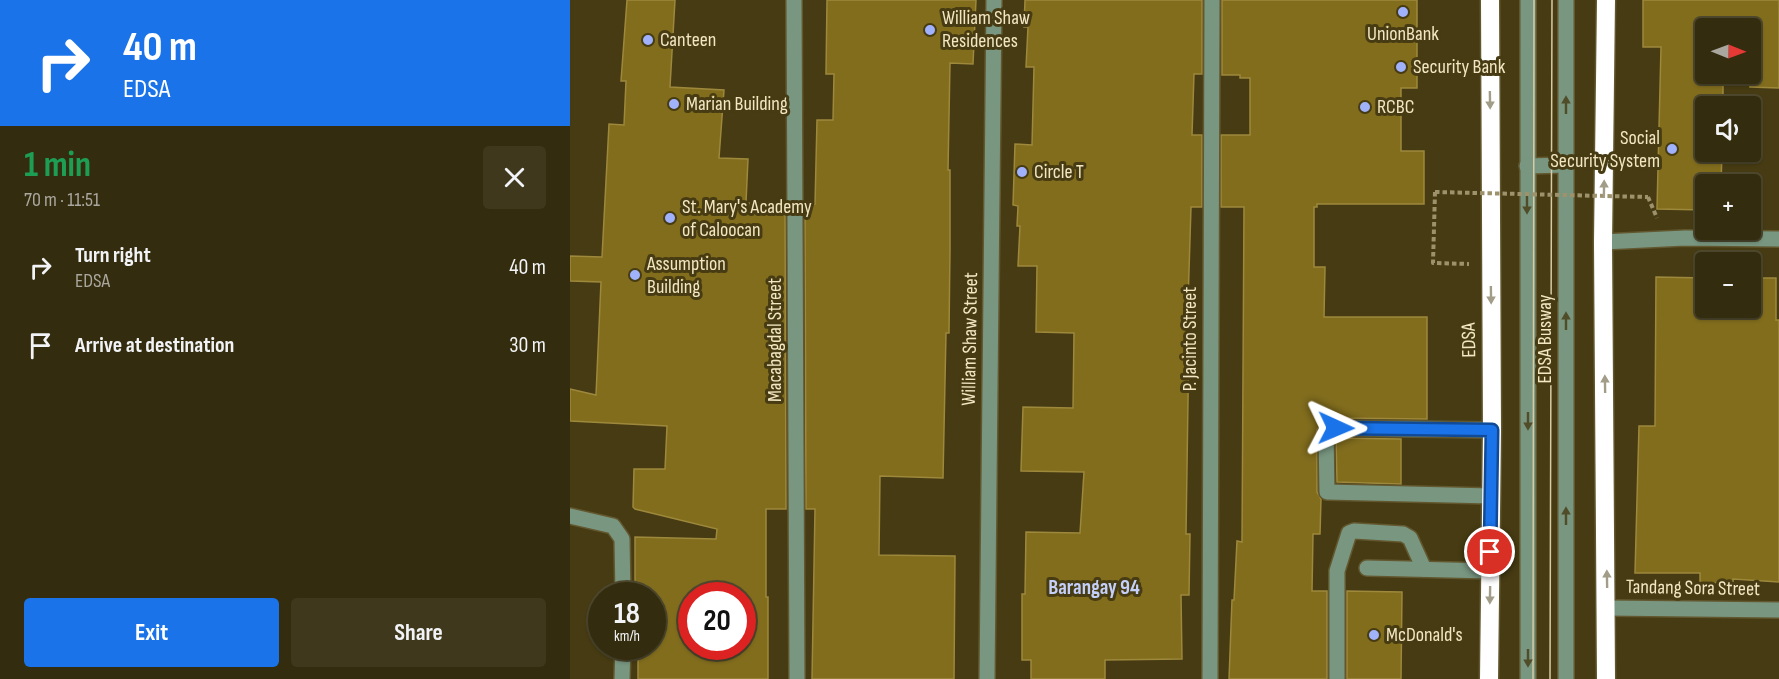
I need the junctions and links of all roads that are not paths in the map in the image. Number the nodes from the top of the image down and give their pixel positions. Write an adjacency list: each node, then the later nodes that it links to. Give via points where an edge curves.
1 (794, 0): 23 (street, Macabagdal Street)
2 (994, 0): 24 (street, William Shaw Street)
3 (1212, 0): 25 (street, P. Jacinto Street)
4 (1490, 0): 12 (highway, EDSA, one-way to 12)
5 (1528, 0): 9 (street, EDSA Busway)
6 (1566, 0): 8 (street, EDSA Busway, one-way to 6)
7 (1606, 0): 11 (highway, one-way to 7)
8 (1566, 165): 9 (street); 29 (street, EDSA Busway, one-way to 8)
9 (1527, 166): 28 (street, EDSA Busway, one-way to 28)
10 (1779, 239): 11 (street)
11 (1603, 242): 19 (highway, one-way to 11)
12 (1492, 430): 13 (highway, EDSA); 13 (street, via 1332,428 1326,433 1327,492)
13 (1491, 496): 17 (highway, EDSA)
14 (570, 516): 18 (street, via 613,526 622,540)
15 (1367, 568): 16 (street)
16 (1424, 569): 17 (street); 26 (street, via 1410,538 1403,534 1350,533 1337,571)
17 (1490, 571): 27 (highway, EDSA, one-way to 27)
18 (623, 582)
19 (1607, 608): 20 (street, Tandang Sora Street); 30 (highway)
20 (1779, 610)
21 (622, 660): 22 (street)
22 (622, 679)
23 (797, 679)
24 (987, 679)
25 (1210, 679)
26 (1337, 679)
27 (1489, 679)
28 (1528, 679)
29 (1566, 679)
30 (1606, 679)

